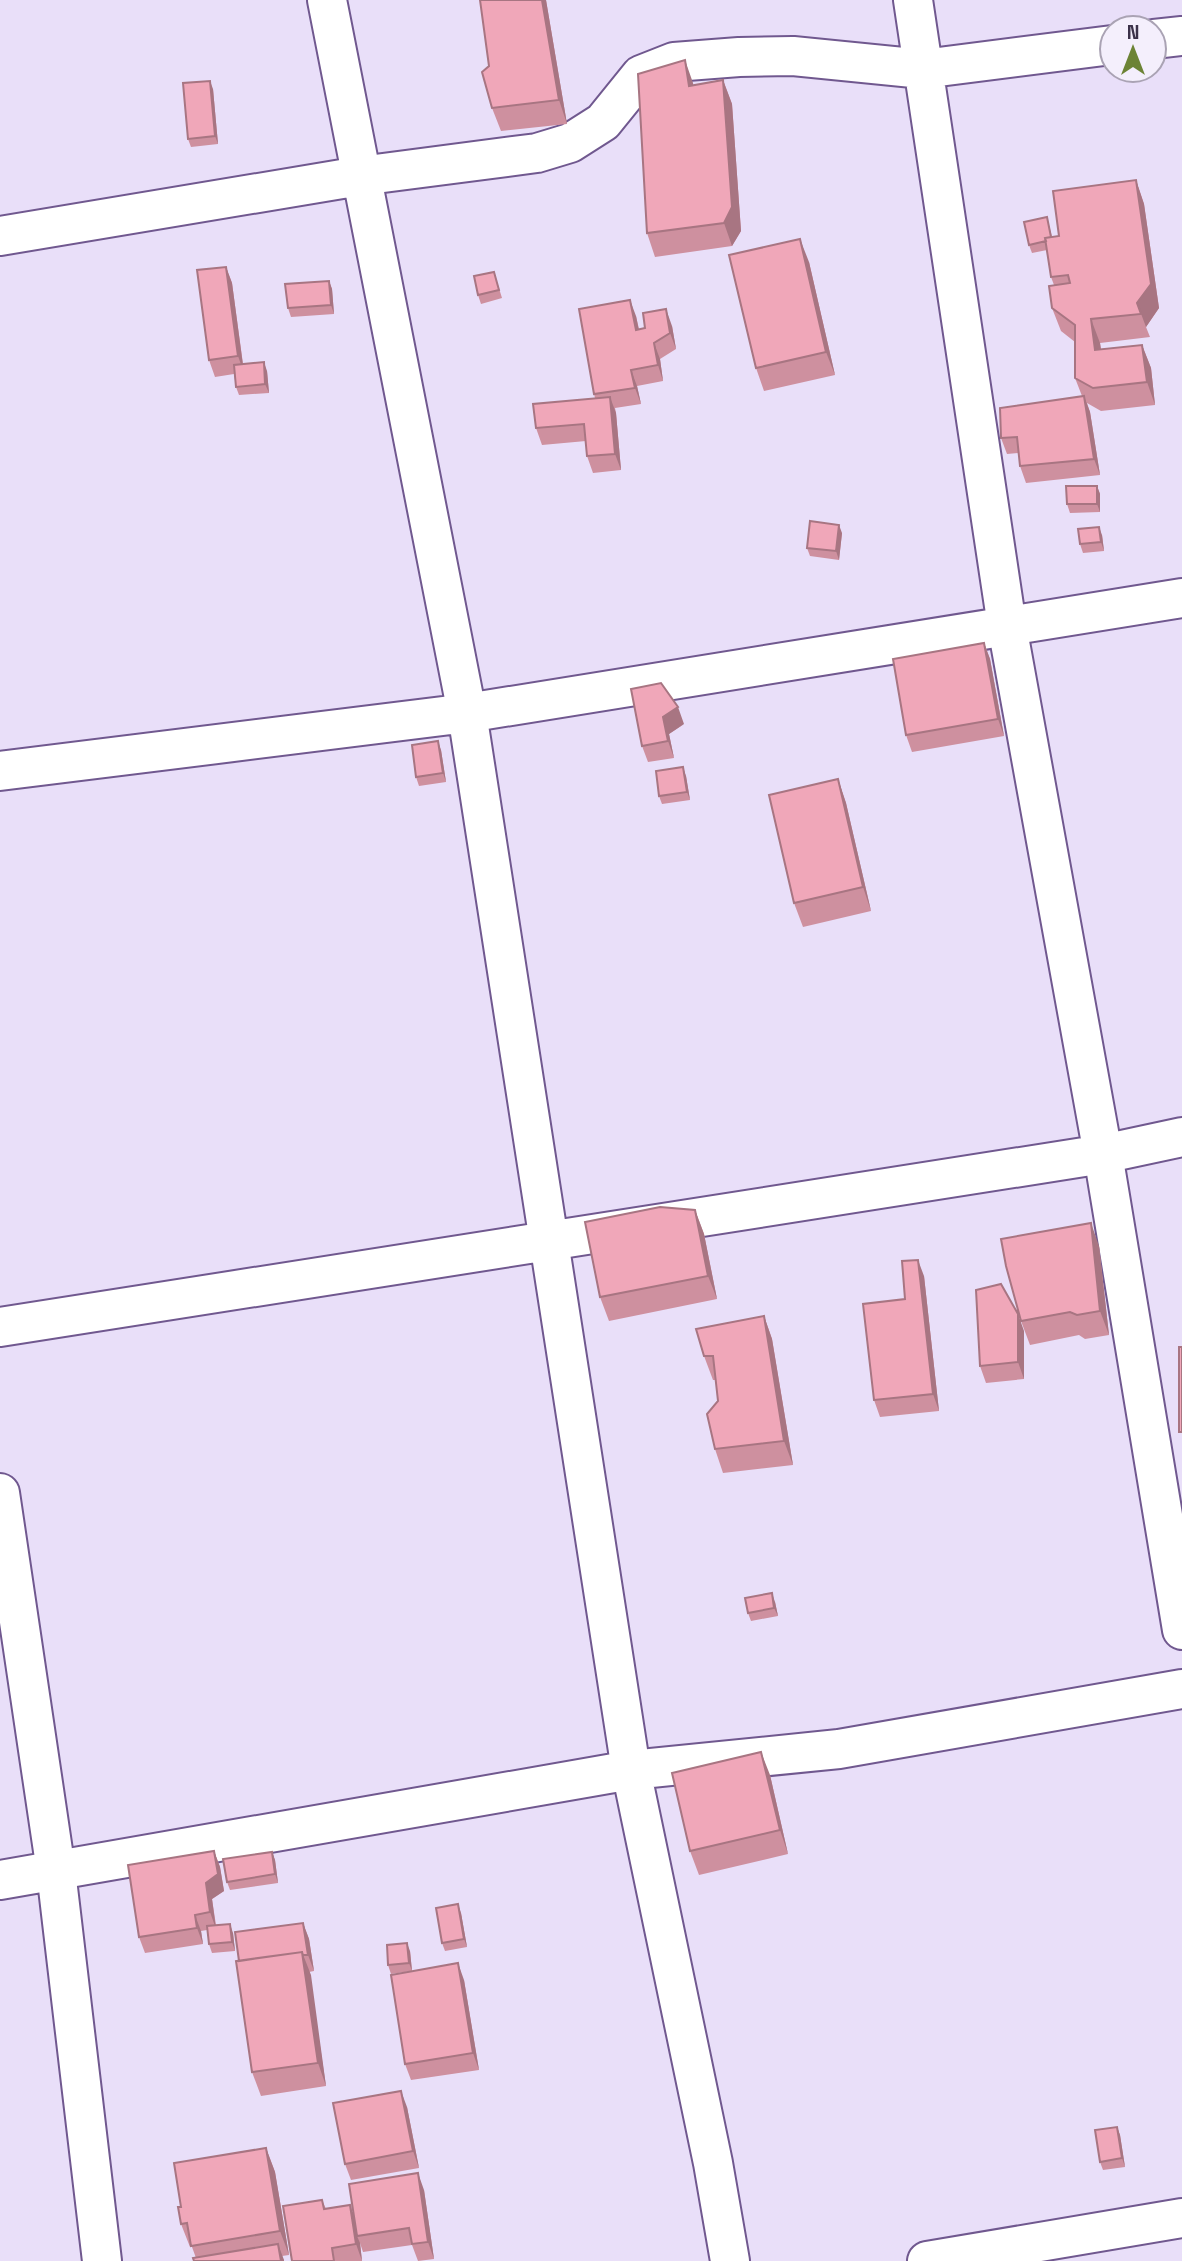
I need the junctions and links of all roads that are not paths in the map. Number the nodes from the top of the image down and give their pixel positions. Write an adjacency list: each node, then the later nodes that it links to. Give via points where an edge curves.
1 (327, 0): 5 (street)
2 (913, 0): 4 (street)
3 (1098, 47): 4 (street)
4 (923, 69): 5 (street, via 793,56 674,62 640,75 603,122 570,143 537,153); 8 (street)
5 (360, 176): 6 (street); 9 (street)
6 (0, 236)
7 (1182, 598): 8 (street)
8 (1007, 626): 9 (street); 12 (street)
9 (467, 713): 10 (street); 13 (street)
10 (0, 771)
11 (1182, 1137): 12 (street)
12 (1103, 1154): 13 (street); 16 (street)
13 (549, 1242): 14 (street); 18 (street)
14 (0, 1327)
15 (0, 1493): 19 (street)
16 (1182, 1630)
17 (1182, 1689): 18 (street, via 839,1749)
18 (631, 1770): 19 (street); 23 (street)
19 (56, 1871): 20 (street); 22 (street)
20 (0, 1880)
21 (1182, 2218): 24 (street)
22 (102, 2261)
23 (730, 2261)
24 (927, 2261)

